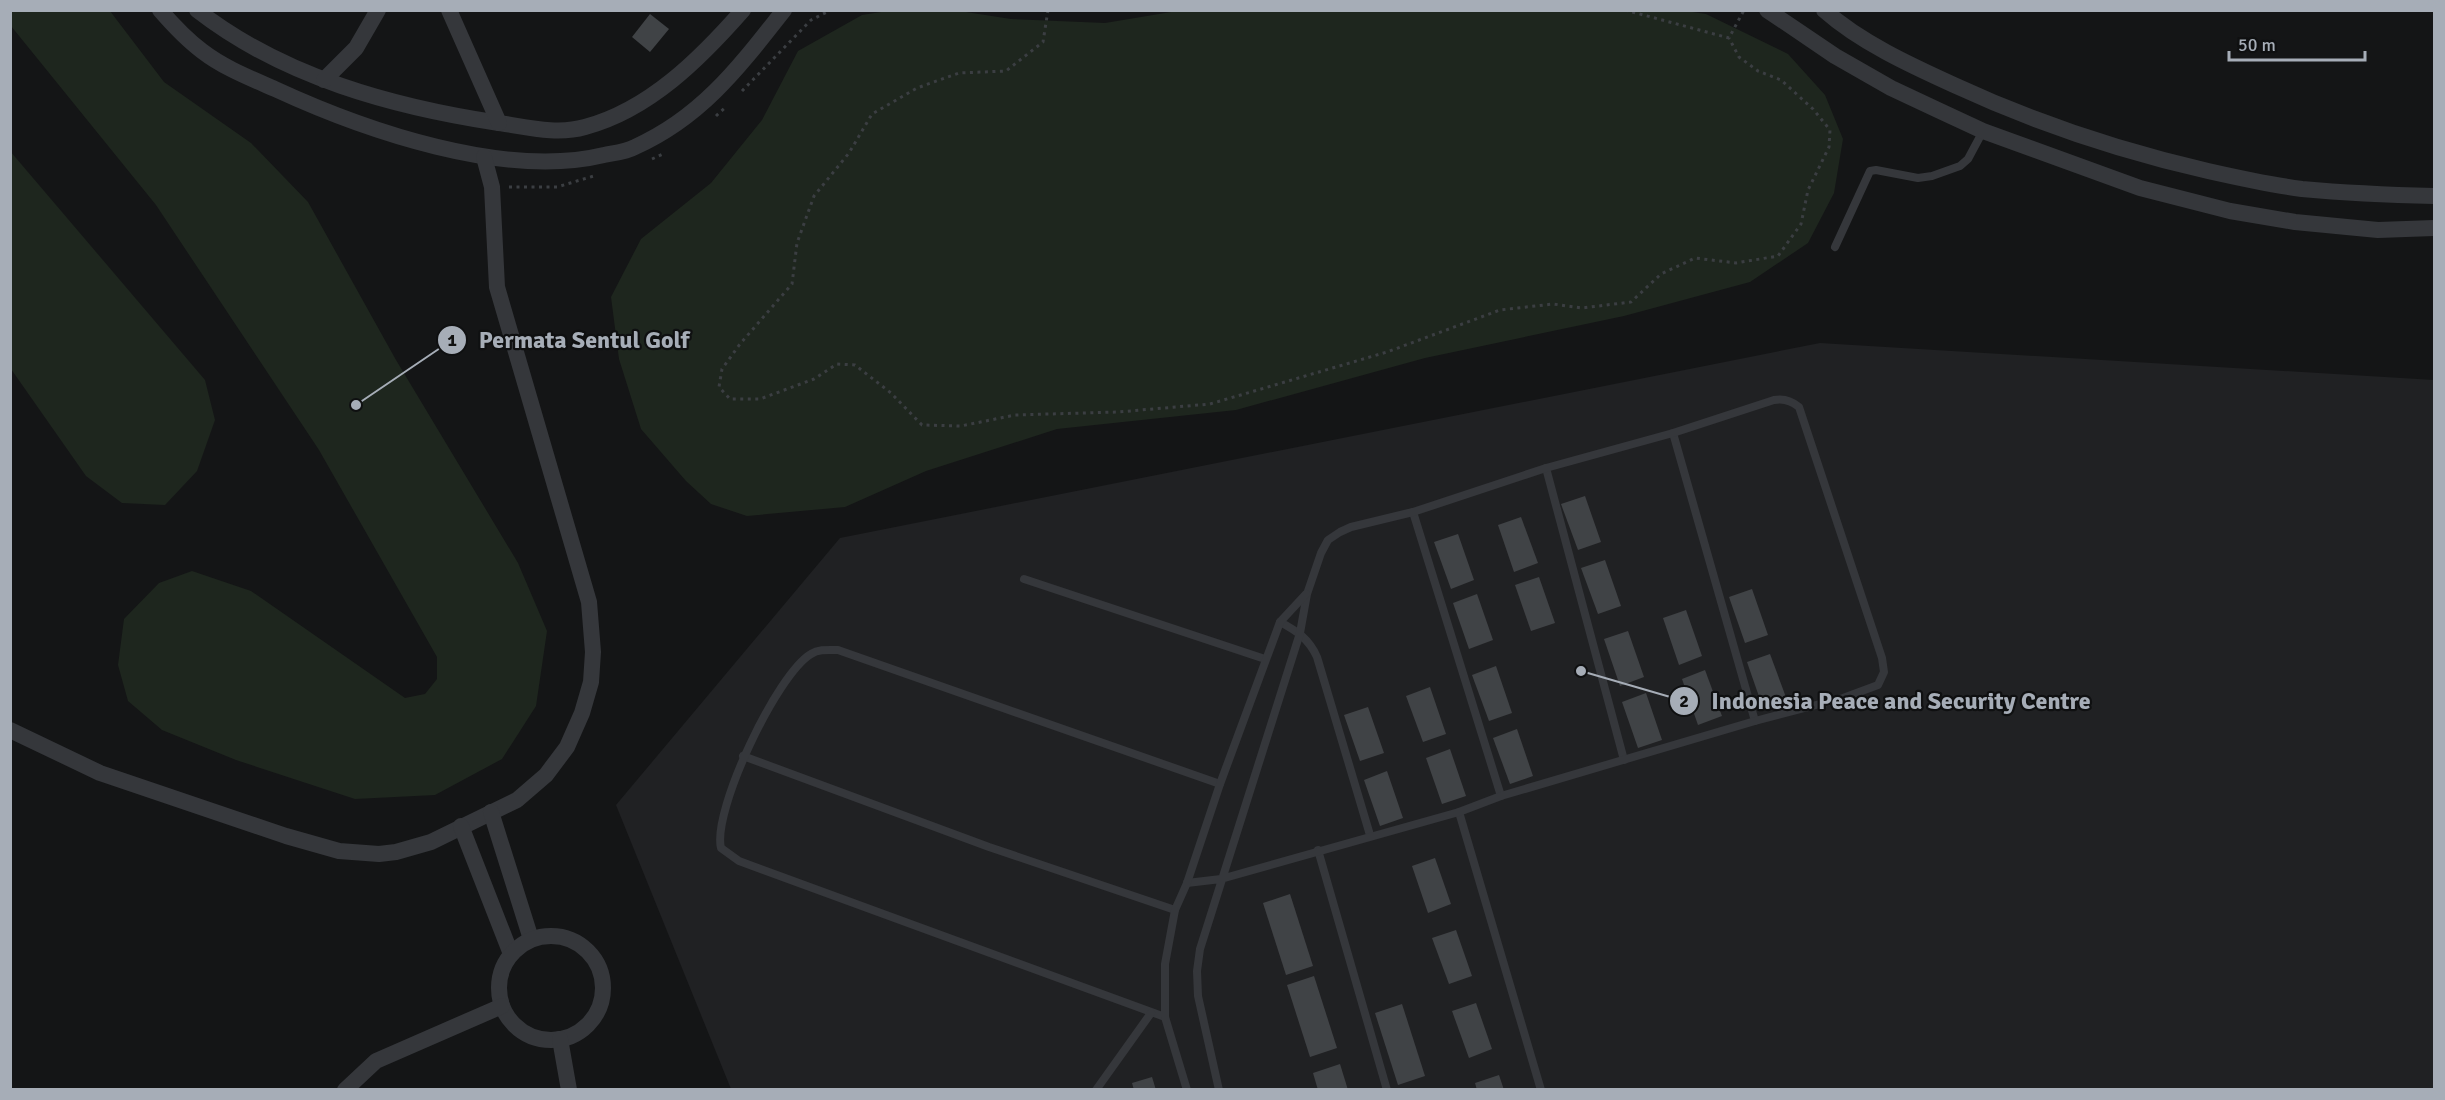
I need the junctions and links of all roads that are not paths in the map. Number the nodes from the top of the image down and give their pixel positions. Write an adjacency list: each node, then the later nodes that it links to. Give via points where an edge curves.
1 (160, 10): 10 (street, via 178,32)
2 (196, 10): 9 (street)
3 (378, 10): 11 (street, via 356,48)
4 (449, 10): 12 (street)
5 (743, 10): 12 (street, via 720,37 677,75 620,115 583,128 549,130)
6 (784, 10): 14 (street, via 733,75 703,104 672,128 633,148 581,161 545,163)
7 (1767, 10): 13 (street, via 1853,67)
8 (1824, 10): 15 (street, via 1875,45 2000,106 2150,157 2302,189)
9 (234, 38): 10 (street); 11 (street)
10 (220, 63): 14 (street, via 313,106 434,146)
11 (324, 80): 12 (street, via 445,115)
12 (499, 123)
13 (1983, 131): 16 (street, via 2140,188 2230,210 2295,222 2378,230); 17 (lane, via 1968,159 1932,176 1918,178 1870,171)
14 (484, 157): 32 (street, via 492,187 497,287 589,602 593,651 588,692 567,747 546,775 517,800)
15 (2434, 196)
16 (2434, 228)
17 (1835, 246)
18 (1673, 433): 19 (lane); 26 (lane); 26 (lane, via 1781,398 1799,407 1882,658 1884,672 1878,685)
19 (1546, 468): 20 (lane); 29 (lane)
20 (1413, 512): 22 (lane, via 1351,527 1328,540); 31 (lane)
21 (1024, 579): 25 (lane)
22 (1307, 594): 23 (lane); 24 (lane)
23 (1280, 622): 24 (lane); 25 (lane)
24 (1300, 633): 35 (lane, via 1317,657); 37 (lane)
25 (1265, 659): 30 (lane)
26 (1755, 721): 29 (lane)
27 (10, 730): 34 (street, via 100,773 339,850 396,852 431,842)
28 (743, 756): 30 (lane, via 772,700 799,665 823,650 838,650); 39 (lane, via 989,847); 43 (lane, via 719,833 721,848 727,855)
29 (1624, 760): 31 (lane)
30 (1220, 784): 38 (lane)
31 (1502, 796): 33 (lane)
32 (491, 812): 34 (street); 40 (street)
33 (1459, 812): 35 (lane); 52 (lane)
34 (461, 826): 41 (street)
35 (1370, 836): 36 (lane)
36 (1318, 850): 37 (lane); 51 (lane)
37 (1221, 879): 38 (lane); 50 (lane, via 1204,931 1197,972 1198,996)
38 (1187, 884): 39 (lane)
39 (1175, 910): 44 (lane, via 1165,964)
40 (531, 939): 41 (street); 45 (street, via 550,935 569,938 586,948 598,963 603,982 602,1002 593,1019 578,1032)
41 (510, 954): 42 (street, via 501,970 498,988)
42 (502, 1006): 45 (street, via 511,1022 525,1034 542,1040); 46 (street, via 376,1060)
43 (1150, 1013): 44 (lane); 48 (lane)
44 (1165, 1017): 49 (lane)
45 (560, 1039): 47 (street)
46 (345, 1089)
47 (570, 1089)
48 (1096, 1089)
49 (1187, 1089)
50 (1219, 1089)
51 (1387, 1089)
52 (1541, 1089)

